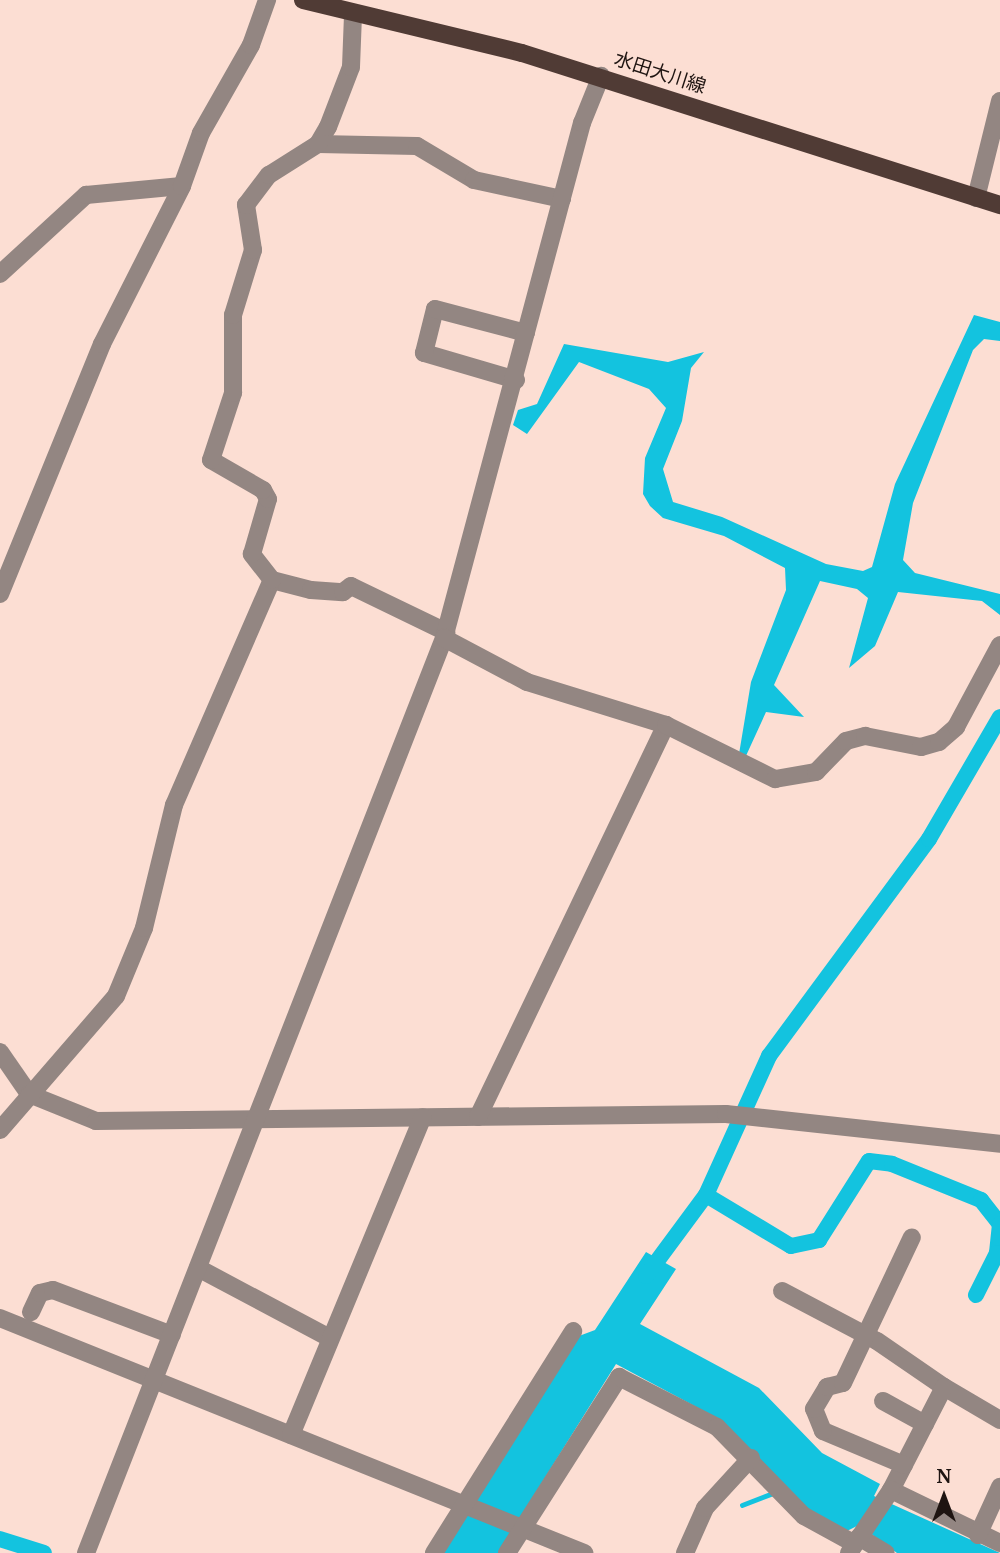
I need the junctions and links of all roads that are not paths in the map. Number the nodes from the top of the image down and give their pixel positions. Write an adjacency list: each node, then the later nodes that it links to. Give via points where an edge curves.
1 (267, 0): 7 (street, via 251,45 201,133)
2 (303, 0): 3 (main road, 水田大川線)
3 (353, 14): 4 (main road, 水田大川線); 6 (street, via 351,67)
4 (601, 76): 8 (main road, 水田大川線); 9 (street)
5 (1000, 101): 8 (street)
6 (318, 144): 9 (street, via 417,146 474,180); 14 (street, via 269,175 246,205 253,250 233,315 233,393 211,460 263,490 268,499 252,554)
7 (182, 186): 11 (street, via 86,195); 15 (street, via 102,344)
8 (976, 198): 10 (main road, 水田大川線)
9 (562, 199): 12 (street)
10 (1000, 205)
11 (0, 274)
12 (526, 333): 13 (street); 13 (street, via 435,309 424,352)
13 (516, 380): 16 (street)
14 (272, 580): 16 (street, via 311,590 343,592 351,586); 20 (street, via 174,805 144,928 116,996)
15 (0, 594)
16 (445, 635): 18 (street, via 527,682); 23 (street)
17 (1000, 645): 18 (street, via 956,727 939,742 921,747 865,736 846,741 816,772 800,778 752,771)
18 (666, 725): 21 (street)
19 (0, 1052): 20 (street)
20 (29, 1094): 23 (street, via 96,1121); 24 (street)
21 (478, 1117): 22 (street); 25 (street, via 752,1115)
22 (423, 1118): 23 (street); 33 (street)
23 (256, 1119): 27 (street)
24 (0, 1130)
25 (1000, 1144)
26 (912, 1237): 34 (street)
27 (198, 1268): 32 (street); 33 (street)
28 (782, 1292): 34 (street)
29 (31, 1312): 32 (street, via 40,1293 53,1290)
30 (0, 1318): 35 (street)
31 (573, 1331): 45 (street)
32 (172, 1335): 35 (street)
33 (328, 1337): 40 (street)
34 (869, 1337): 36 (street); 42 (street, via 843,1383 815,1398 816,1421 823,1431)
35 (154, 1379): 40 (street); 50 (street)
36 (944, 1387): 38 (street); 39 (street)
37 (883, 1401): 39 (street)
38 (1000, 1420)
39 (925, 1424): 42 (street)
40 (290, 1435): 45 (street)
41 (751, 1458): 46 (street, via 717,1427 619,1377); 48 (street, via 804,1516); 54 (street, via 705,1508)
42 (904, 1465): 44 (street)
43 (1000, 1487): 47 (street)
44 (888, 1494): 47 (street); 48 (street)
45 (469, 1508): 46 (street); 51 (street)
46 (516, 1527): 52 (street); 53 (street)
47 (978, 1535): 49 (street)
48 (857, 1541): 55 (street)
49 (1000, 1542)
50 (86, 1553)
51 (434, 1553)
52 (507, 1553)
53 (584, 1553)
54 (685, 1553)
55 (886, 1553)

